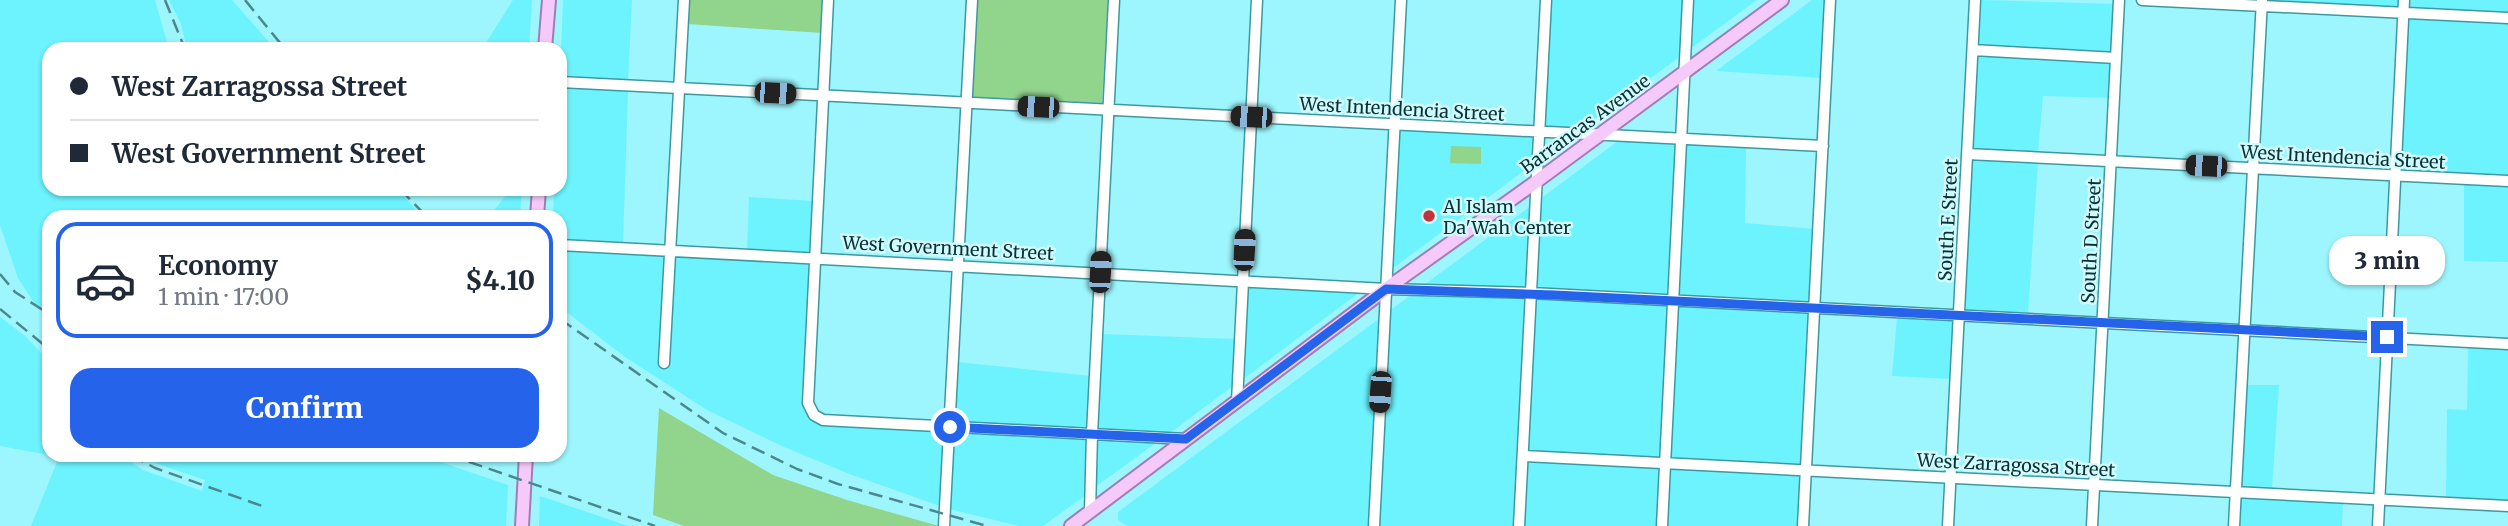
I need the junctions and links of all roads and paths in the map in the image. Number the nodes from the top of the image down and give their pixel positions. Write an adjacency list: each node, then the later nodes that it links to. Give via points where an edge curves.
1 (549, 0): 19 (main road)
2 (684, 0): 24 (street)
3 (828, 0): 25 (street)
4 (972, 0): 26 (street)
5 (1114, 0): 27 (street)
6 (1257, 0): 28 (street)
7 (1401, 0): 29 (street)
8 (1546, 0): 30 (street)
9 (1688, 0): 22 (street)
10 (1782, 0): 22 (main road, Barrancas Avenue)
11 (1830, 0): 33 (street)
12 (1975, 0): 20 (street, South E Street)
13 (2119, 0): 21 (street, South D Street)
14 (2142, 0): 16 (street)
15 (2404, 0): 17 (street)
16 (2262, 3): 17 (street); 36 (street)
17 (2403, 13): 18 (street); 37 (street)
18 (2508, 18)
19 (546, 42)
20 (1973, 50): 21 (street); 34 (street, South E Street)
21 (2116, 58): 35 (street, South D Street)
22 (1685, 72): 31 (main road, Barrancas Avenue); 32 (street)
23 (567, 82): 24 (street, West Intendencia Street)
24 (679, 89): 25 (street, West Intendencia Street); 41 (street)
25 (823, 96): 26 (street, West Intendencia Street); 42 (street)
26 (967, 103): 27 (street, West Intendencia Street); 43 (street)
27 (1109, 110): 28 (street, West Intendencia Street); 44 (street)
28 (1251, 117): 29 (street, West Intendencia Street); 45 (street)
29 (1395, 125): 30 (street, West Intendencia Street); 46 (street)
30 (1539, 132): 31 (street, West Intendencia Street); 38 (street)
31 (1600, 135): 32 (street, West Intendencia Street); 38 (main road, Barrancas Avenue)
32 (1681, 139): 33 (street, West Intendencia Street); 48 (street)
33 (1823, 146): 49 (street)
34 (1967, 154): 35 (street, West Intendencia Street); 50 (street, South E Street)
35 (2111, 161): 36 (street, West Intendencia Street); 51 (street, South D Street)
36 (2253, 168): 37 (street, West Intendencia Street); 52 (street)
37 (2395, 175): 39 (street, West Intendencia Street); 53 (street)
38 (1536, 181): 46 (main road, Barrancas Avenue); 47 (street)
39 (2508, 181)
40 (567, 245): 41 (street, West Government Street)
41 (671, 250): 42 (street, West Government Street); 55 (street)
42 (814, 257): 43 (street, West Government Street); 57 (street, via 811,412 823,420)
43 (958, 265): 44 (street, West Government Street); 57 (street)
44 (1100, 272): 45 (street, West Government Street); 58 (street)
45 (1242, 279): 46 (street, West Government Street); 56 (street)
46 (1386, 289): 47 (street, West Government Street); 56 (main road, Barrancas Avenue); 73 (street)
47 (1531, 293): 48 (street, West Government Street); 60 (street)
48 (1673, 301): 49 (street, West Government Street); 62 (street)
49 (1814, 308): 50 (street, West Government Street); 63 (street)
50 (1959, 315): 51 (street, West Government Street); 64 (street, South E Street)
51 (2102, 323): 52 (street, West Government Street); 65 (street, South D Street)
52 (2245, 330): 53 (street, West Government Street); 66 (street)
53 (2387, 337): 54 (street, West Government Street); 67 (street)
54 (2508, 344)
55 (664, 363)
56 (1237, 401): 59 (main road, Barrancas Avenue)
57 (950, 427): 58 (street); 71 (street)
58 (1092, 434): 59 (street); 69 (street)
59 (1186, 439): 69 (main road, Barrancas Avenue)
60 (1523, 456): 62 (street, West Zarragossa Street); 74 (street)
61 (526, 462): 70 (main road)
62 (1665, 463): 63 (street, West Zarragossa Street); 75 (street)
63 (1806, 470): 64 (street, West Zarragossa Street); 76 (street)
64 (1951, 477): 65 (street, West Zarragossa Street); 77 (street, South E Street)
65 (2094, 485): 66 (street, West Zarragossa Street); 78 (street, South D Street)
66 (2236, 492): 67 (street, West Zarragossa Street); 79 (street)
67 (2379, 499): 68 (street, West Zarragossa Street); 80 (street)
68 (2508, 506)
69 (1090, 512): 72 (main road, Barrancas Avenue)
70 (522, 526)
71 (944, 526)
72 (1071, 526)
73 (1374, 526)
74 (1519, 526)
75 (1662, 526)
76 (1804, 526)
77 (1948, 526)
78 (2092, 526)
79 (2234, 526)
80 (2378, 526)

